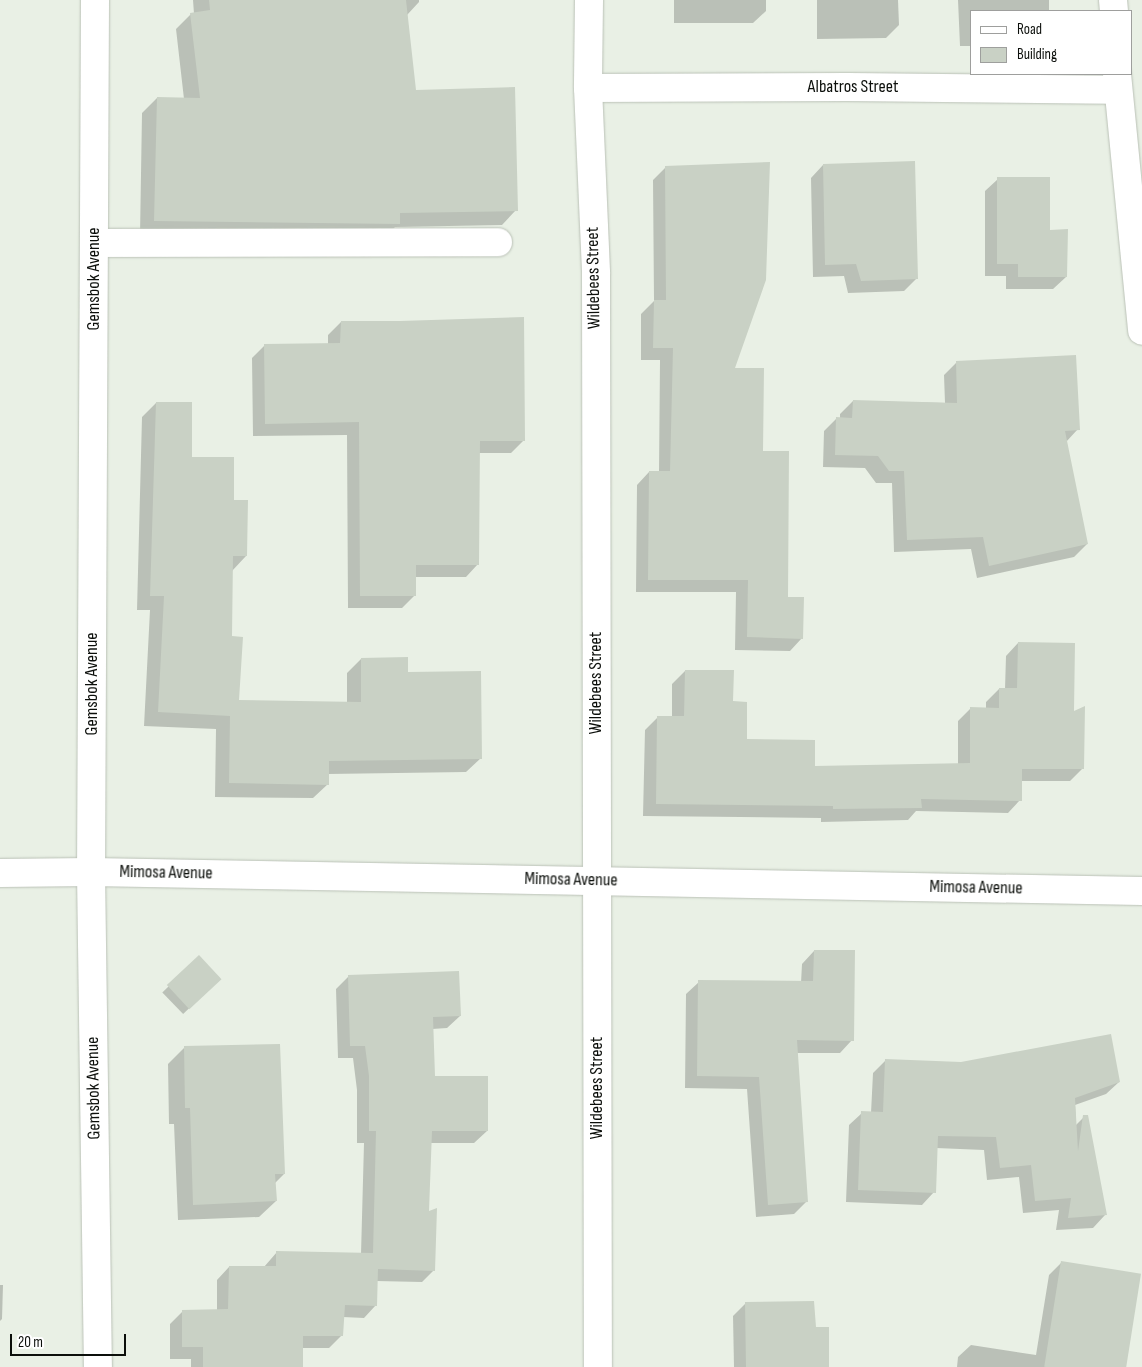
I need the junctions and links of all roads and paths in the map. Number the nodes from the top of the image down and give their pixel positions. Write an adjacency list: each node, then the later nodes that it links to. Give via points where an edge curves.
1 (95, 0): 6 (street, Gemsbok Avenue)
2 (589, 0): 4 (street, Wildebees Street)
3 (1118, 82): 4 (street, Albatros Street); 7 (street)
4 (588, 88): 10 (street, Wildebees Street, via 596,274)
5 (498, 242): 6 (street)
6 (94, 243): 8 (street, Gemsbok Avenue)
7 (1142, 331)
8 (91, 872): 9 (street, Mimosa Avenue); 10 (street, Mimosa Avenue); 12 (street, Gemsbok Avenue)
9 (0, 873)
10 (596, 880): 11 (street, Mimosa Avenue); 13 (street, Wildebees Street)
11 (1142, 891)
12 (98, 1367)
13 (598, 1367)

